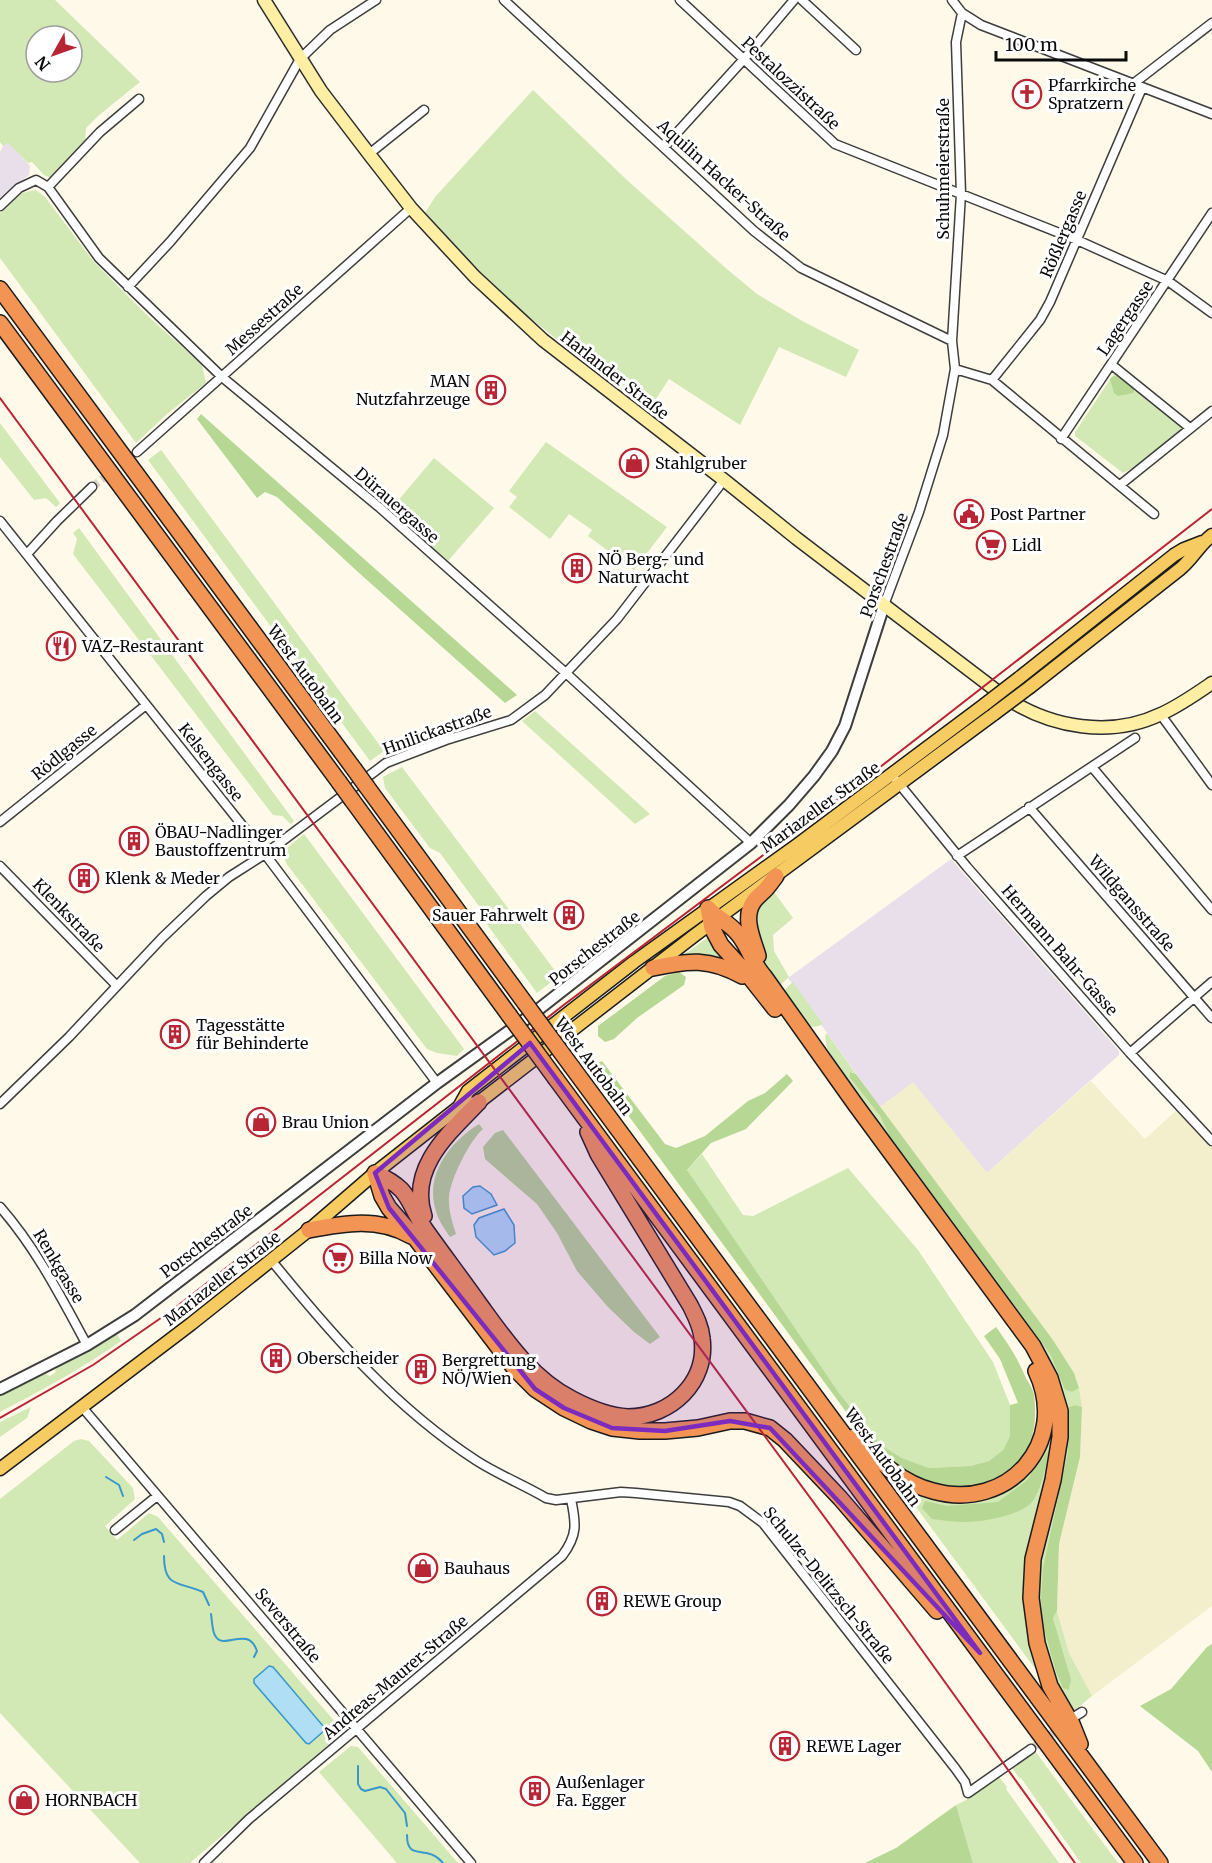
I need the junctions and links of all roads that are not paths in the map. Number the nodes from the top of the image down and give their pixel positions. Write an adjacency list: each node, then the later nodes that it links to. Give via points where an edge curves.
1 (264, 0): 11 (main road, Harlander Straße)
2 (376, 0): 11 (street, via 330,30)
3 (504, 0): 17 (street, Aquilin Hacker-Straße)
4 (680, 0): 12 (street, Pestalozzistraße)
5 (794, 0): 12 (street)
6 (802, 0): 10 (street)
7 (952, 0): 8 (street)
8 (962, 13): 13 (street, via 981,25); 20 (street, Schuhmeierstraße, via 956,42)
9 (1212, 23): 13 (street, Rößlergasse)
10 (856, 50)
11 (300, 59): 18 (main road, Harlander Straße); 26 (street, via 250,148)
12 (744, 59): 17 (street); 20 (street, Pestalozzistraße, via 835,144)
13 (1137, 86): 16 (street); 24 (street, Rößlergasse)
14 (139, 99): 19 (street, via 100,132)
15 (424, 110): 18 (street)
16 (1212, 114)
17 (664, 147): 30 (street, Aquilin Hacker-Straße, via 754,231 801,268)
18 (369, 154): 22 (main road, Harlander Straße)
19 (48, 187): 21 (street, Dürauergasse, via 36,180 19,188); 26 (street, Dürauergasse, via 99,258)
20 (961, 194): 24 (street, Pestalozzistraße); 30 (street, Schuhmeierstraße)
21 (0, 206)
22 (411, 208): 33 (street, Messestraße); 39 (main road, Harlander Straße, via 529,329)
23 (1212, 213): 25 (street, Lagergasse)
24 (1077, 240): 25 (street, Pestalozzistraße); 34 (street, Rößlergasse, via 1045,312)
25 (1168, 281): 28 (street, Pestalozzistraße); 31 (street, Lagergasse)
26 (128, 287): 33 (street, Dürauergasse)
27 (0, 289): 85 (highway, West Autobahn, bridge)
28 (1212, 313)
29 (0, 323): 74 (highway, bridge)
30 (952, 342): 32 (street, Porschestraße)
31 (1112, 365): 36 (street); 37 (street, Lagergasse)
32 (955, 369): 34 (street); 46 (street, Porschestraße, via 943,435)
33 (222, 376): 38 (street, Messestraße); 47 (street, Dürauergasse, via 379,507)
34 (992, 380): 37 (street)
35 (1212, 411): 36 (street)
36 (1190, 428): 40 (street)
37 (1061, 439): 40 (street)
38 (137, 452)
39 (724, 480): 46 (main road, Harlander Straße); 47 (street, Hnilickastraße, via 617,619)
40 (1120, 485): 42 (street)
41 (92, 487): 45 (street)
42 (1154, 513)
43 (0, 521): 45 (street, Kelsengasse)
44 (1210, 540): 53 (main road, Mariazeller Straße, bridge, via 1197,548 1180,569 1030,687); 53 (main road, Mariazeller Straße, bridge, via 1174,555)
45 (27, 554): 49 (street, Kelsengasse)
46 (884, 605): 50 (main road, Harlander Straße, via 1018,706 1052,720 1086,727 1121,726); 57 (street, Porschestraße, via 845,726 832,751 789,806)
47 (567, 674): 57 (street, Dürauergasse); 58 (street, Hnilickastraße, via 511,720 386,764)
48 (1212, 683): 50 (main road, Harlander Straße)
49 (146, 705): 56 (street, Rödlgasse); 58 (street, Kelsengasse)
50 (1161, 715): 54 (street)
51 (1135, 738): 52 (street)
52 (1092, 767): 55 (street); 62 (street)
53 (896, 780): 59 (street, Hermann Bahr-Gasse); 61 (main road, Mariazeller Straße); 63 (main road, Mariazeller Straße, via 797,845)
54 (1212, 785)
55 (1029, 807): 59 (street); 68 (street, Wildgansstraße)
56 (0, 822)
57 (751, 843): 71 (street, Porschestraße, via 530,1016)
58 (265, 854): 67 (street, Hnilickastraße, via 206,896); 71 (street, Kelsengasse)
59 (957, 856): 70 (street, Hermann Bahr-Gasse)
60 (0, 866): 67 (street, Klenkstraße)
61 (776, 876): 63 (main road, Mariazeller Straße); 65 (highway, via 752,904 748,919)
62 (1212, 910)
63 (713, 916): 64 (main road, Mariazeller Straße); 65 (highway, via 712,928 721,945); 75 (main road, Mariazeller Straße, via 634,962 468,1091)
64 (653, 968): 65 (highway, via 701,961); 72 (main road, Mariazeller Straße)
65 (760, 981): 85 (highway, via 1021,1342 1041,1382 1046,1420 1042,1440 1022,1470 984,1493 958,1495 931,1491 895,1474); 94 (highway, via 1034,1346 1050,1378 1060,1411 1060,1437 1033,1559 1031,1598 1037,1643 1050,1686 1072,1724)
66 (1212, 982): 68 (street)
67 (117, 986): 73 (street, Hnilickastraße)
68 (1194, 998): 69 (street, Wildgansstraße); 70 (street)
69 (1212, 1018)
70 (1130, 1053): 76 (street, Hermann Bahr-Gasse)
71 (437, 1083): 83 (street, Porschestraße, via 135,1314)
72 (480, 1102): 75 (main road, Mariazeller Straße); 81 (highway, via 447,1134 426,1164 420,1197)
73 (0, 1104)
74 (576, 1105): 81 (highway, via 598,1154 698,1323 701,1364 686,1392 662,1410 627,1417 571,1399 533,1373); 91 (highway)
75 (459, 1107): 77 (main road, Mariazeller Straße)
76 (1212, 1141)
77 (375, 1173): 79 (main road, Mariazeller Straße); 80 (highway, via 389,1208); 81 (highway, via 403,1190)
78 (0, 1207): 83 (street, Renkgasse, via 56,1287)
79 (309, 1230): 80 (highway, via 372,1222 397,1228); 82 (main road, Mariazeller Straße)
80 (416, 1239): 91 (highway, via 515,1369 535,1389 564,1408 612,1428 680,1430 730,1421 770,1428 781,1436)
81 (437, 1244)
82 (271, 1260): 86 (main road, Mariazeller Straße); 89 (street, Schulze-Delitzsch-Straße, via 346,1349 440,1435 479,1462 546,1498)
83 (87, 1345): 84 (street, Porschestraße)
84 (0, 1389)
85 (819, 1400): 94 (highway, West Autobahn)
86 (82, 1407): 87 (main road, Mariazeller Straße); 88 (street, Severstraße)
87 (0, 1469)
88 (158, 1496): 90 (street); 92 (street, Severstraße)
89 (572, 1499): 92 (street, Andreas-Maurer-Straße, via 576,1523 562,1556); 93 (street, Schulze-Delitzsch-Straße, via 621,1492 740,1506 764,1523 966,1782 968,1793)
90 (115, 1530)
91 (980, 1653): 97 (highway)
92 (357, 1730): 95 (street, Andreas-Maurer-Straße, via 249,1819); 96 (street, Severstraße)
93 (1031, 1749)
94 (1088, 1764): 98 (highway, West Autobahn)
95 (204, 1863)
96 (471, 1863)
97 (1134, 1863)
98 (1160, 1863)

